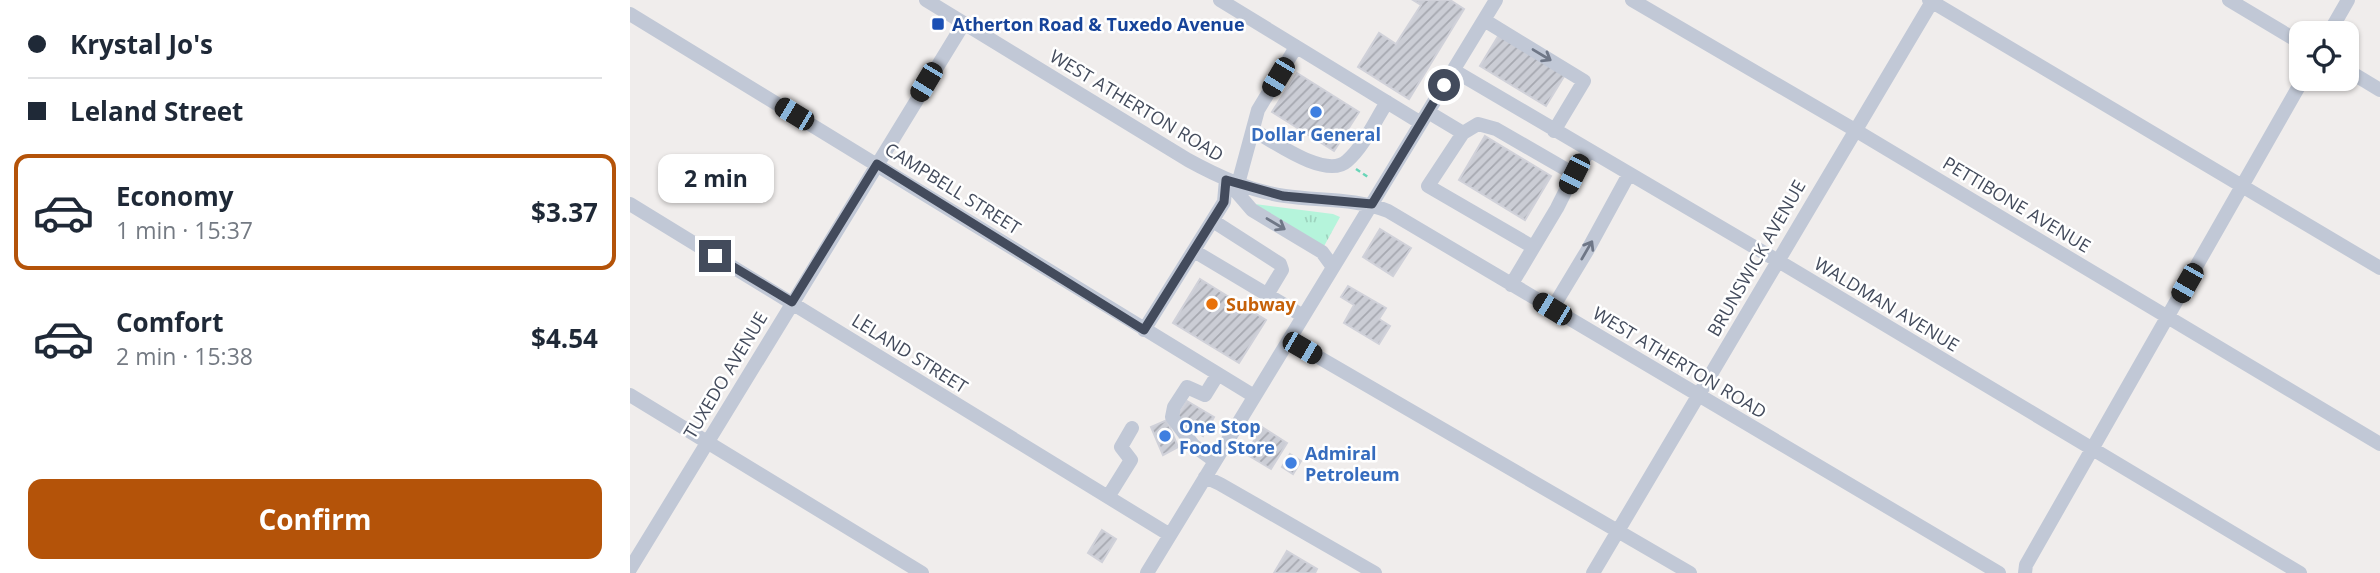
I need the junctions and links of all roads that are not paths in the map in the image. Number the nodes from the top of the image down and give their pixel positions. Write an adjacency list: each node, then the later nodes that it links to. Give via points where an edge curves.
1 (926, 0): 11 (street, WEST ATHERTON ROAD)
2 (1220, 0): 13 (street)
3 (1496, 0): 9 (street)
4 (1632, 0): 21 (street, PETTIBONE AVENUE)
5 (2229, 0): 12 (street)
6 (2348, 0): 10 (street)
7 (1931, 1): 21 (street, BRUNSWICK AVENUE); 29 (street)
8 (630, 15): 25 (street, CAMPBELL STREET)
9 (1484, 20): 14 (street); 22 (street, one-way to 22, via 1584,81)
10 (2336, 21)
11 (964, 23): 25 (street, TUXEDO AVENUE); 28 (street, WEST ATHERTON ROAD, via 1188,160)
12 (2289, 36)
13 (1296, 47): 18 (street); 20 (street, via 1258,110)
14 (1453, 70): 19 (street); 22 (street, WALDMAN AVENUE)
15 (2359, 77): 16 (street)
16 (2380, 90)
17 (2296, 91): 29 (street)
18 (1387, 102): 19 (street); 20 (street, via 1358,148 1339,165 1310,163)
19 (1424, 117): 23 (street); 31 (street)
20 (1253, 130): 28 (street)
21 (1854, 130): 35 (street, BRUNSWICK AVENUE); 43 (street, PETTIBONE AVENUE)
22 (1554, 131): 24 (street, WALDMAN AVENUE)
23 (1463, 133): 26 (street, via 1478,124 1496,129); 33 (street, via 1428,186)
24 (1589, 150): 26 (street); 27 (street, WALDMAN AVENUE)
25 (877, 164): 40 (street, TUXEDO AVENUE); 44 (street, CAMPBELL STREET)
26 (1574, 174): 33 (street)
27 (1629, 174): 35 (street, WALDMAN AVENUE); 41 (street, one-way to 27)
28 (1232, 182): 31 (street, WEST ATHERTON ROAD, via 1283,196); 32 (street); 36 (street, one-way to 36, via 1252,210 1322,252)
29 (2242, 187): 37 (street); 43 (street)
30 (630, 204): 40 (street, LELAND STREET)
31 (1372, 204): 36 (street); 38 (street, WEST ATHERTON ROAD)
32 (1213, 221): 34 (street); 39 (street, via 1280,264 1282,270)
33 (1534, 247): 38 (street)
34 (1194, 251): 39 (street); 44 (street)
35 (1777, 261): 49 (street, BRUNSWICK AVENUE); 53 (street, WALDMAN AVENUE)
36 (1333, 267): 42 (street)
37 (2380, 268)
38 (1511, 285): 41 (street, WEST ATHERTON ROAD)
39 (1267, 295): 42 (street)
40 (792, 302): 51 (street, TUXEDO AVENUE); 56 (street, LELAND STREET)
41 (1552, 309): 49 (street, WEST ATHERTON ROAD)
42 (1303, 316): 45 (street)
43 (2168, 317): 52 (street, PETTIBONE AVENUE); 53 (street)
44 (1144, 330): 46 (street, CAMPBELL STREET)
45 (1289, 340): 48 (street); 57 (street)
46 (1218, 374): 48 (street, CAMPBELL STREET); 54 (street, via 1205,395 1187,387 1172,417 1193,444)
47 (630, 395): 51 (street)
48 (1254, 396): 54 (street)
49 (1698, 396): 57 (street, BRUNSWICK AVENUE); 65 (street, WEST ATHERTON ROAD)
50 (1132, 428): 56 (street, via 1121,447 1131,460)
51 (707, 442): 59 (street, TUXEDO AVENUE); 60 (street)
52 (2380, 444)
53 (2094, 450): 66 (street); 67 (street, WALDMAN AVENUE)
54 (1215, 461): 55 (street)
55 (1205, 477): 58 (street); 62 (street)
56 (1108, 497): 58 (street, LELAND STREET)
57 (1617, 531): 63 (street, BRUNSWICK AVENUE); 64 (street)
58 (1170, 535): 61 (street)
59 (630, 569)
60 (922, 573)
61 (1147, 573)
62 (1375, 573)
63 (1593, 573)
64 (1690, 573)
65 (1999, 573)
66 (2025, 573)
67 (2300, 573)

